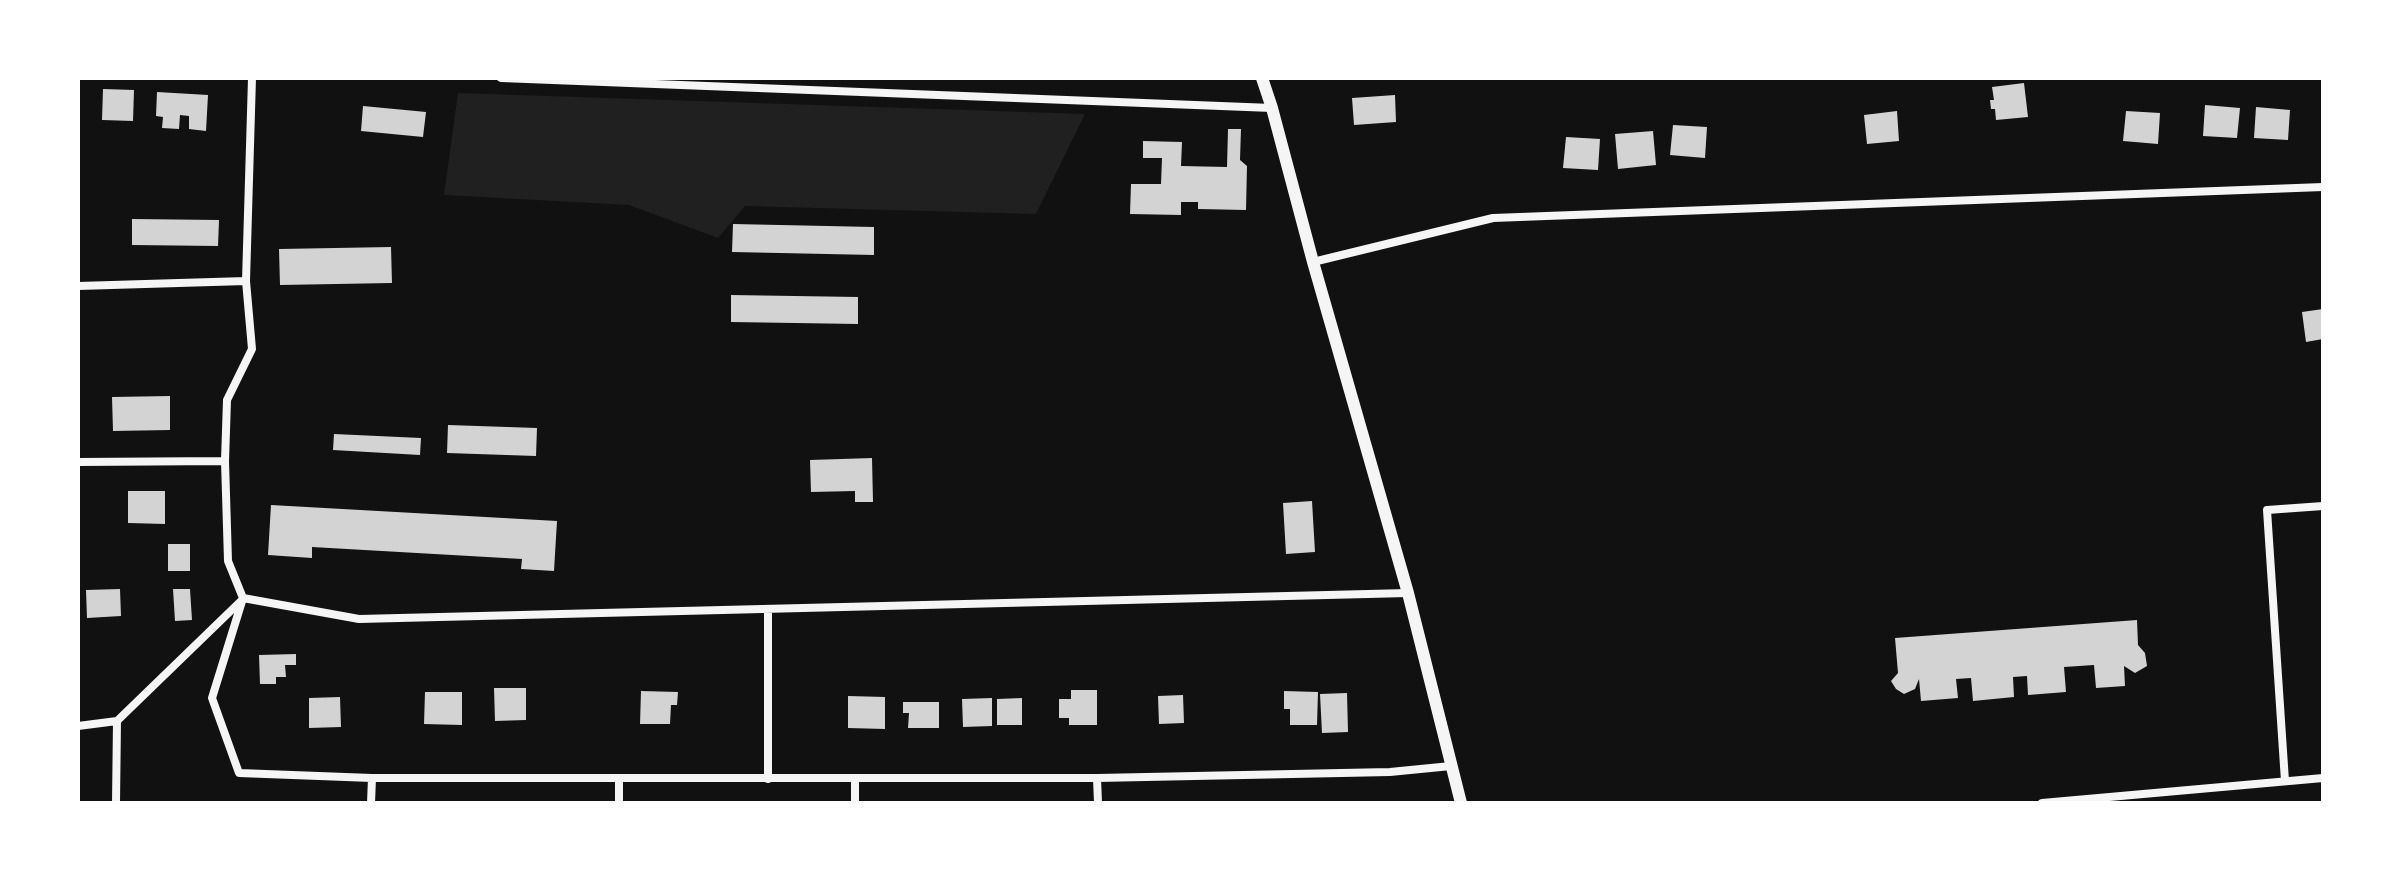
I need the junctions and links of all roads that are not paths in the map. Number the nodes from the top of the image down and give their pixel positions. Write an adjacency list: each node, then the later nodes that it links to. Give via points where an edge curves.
1 (252, 78): 7 (street)
2 (501, 78): 4 (street)
3 (1262, 78): 4 (street)
4 (1272, 108): 6 (street)
5 (2323, 187): 6 (street, via 1493,218)
6 (1313, 262): 12 (street)
7 (246, 281): 8 (street); 9 (street, via 252,349 227,400)
8 (78, 286)
9 (225, 461): 10 (street); 13 (street, via 228,561)
10 (78, 462)
11 (2323, 506): 24 (street, via 2267,510)
12 (1408, 593): 14 (street); 17 (street)
13 (243, 598): 14 (street, via 359,619); 15 (street); 18 (street, via 212,698 239,773)
14 (768, 609): 22 (street)
15 (117, 721): 16 (street); 25 (street)
16 (78, 726)
17 (1451, 766): 20 (street); 30 (street)
18 (372, 778): 23 (street); 26 (street)
19 (855, 778): 20 (street); 22 (street); 28 (street)
20 (1097, 778): 29 (street)
21 (2323, 778): 24 (street)
22 (768, 779): 23 (street)
23 (619, 780): 27 (street)
24 (2285, 781): 31 (street)
25 (116, 803)
26 (371, 803)
27 (619, 803)
28 (855, 803)
29 (1098, 803)
30 (1461, 803)
31 (2042, 803)

